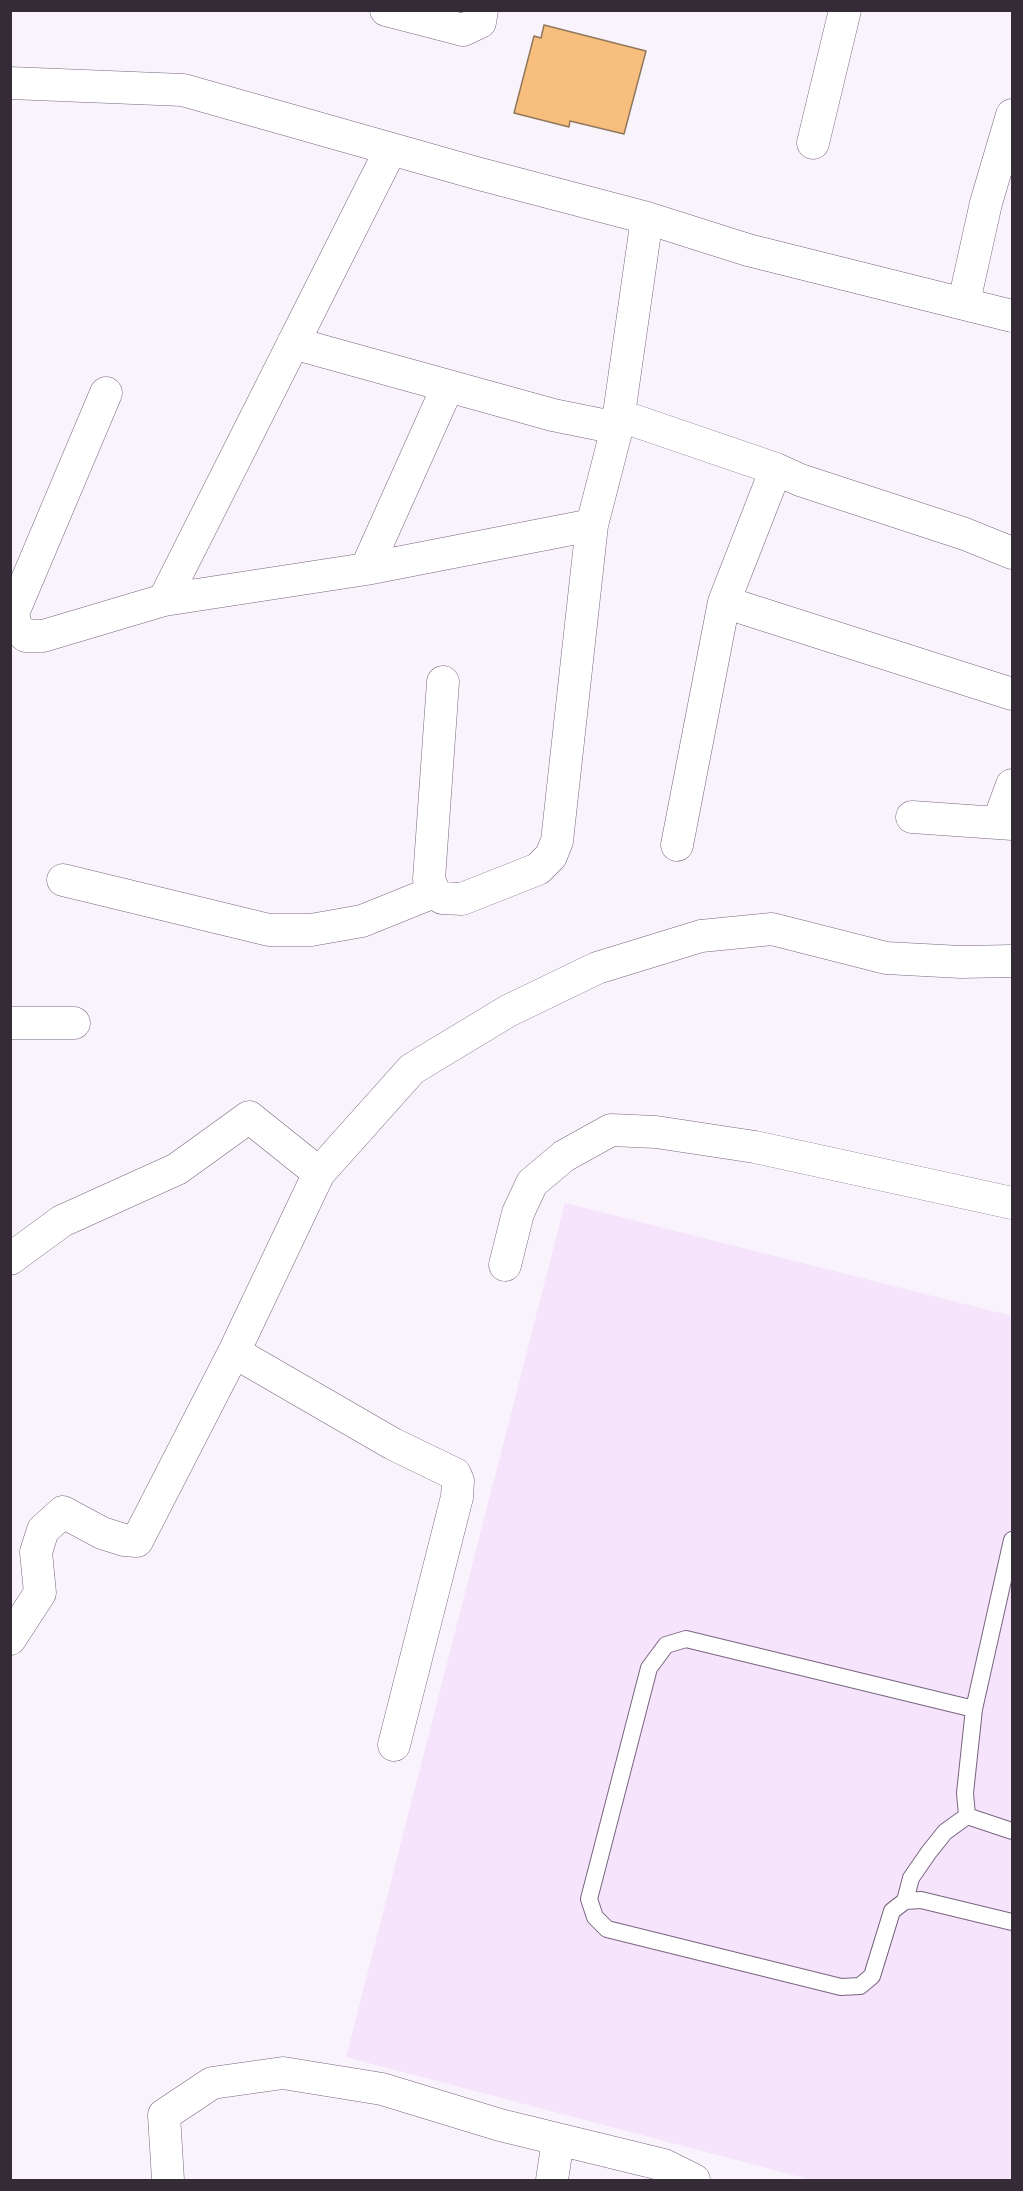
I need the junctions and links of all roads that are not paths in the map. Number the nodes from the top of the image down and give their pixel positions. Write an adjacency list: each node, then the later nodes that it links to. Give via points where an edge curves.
1 (386, 10): 2 (street, via 463,30 480,22)
2 (482, 10)
3 (845, 10): 6 (street)
4 (10, 83): 7 (street, via 183,90)
5 (1012, 114): 9 (street, via 986,203)
6 (813, 143)
7 (391, 149): 8 (street); 11 (street)
8 (647, 218): 9 (street, via 802,265); 14 (street)
9 (964, 302): 10 (street)
10 (1012, 316)
11 (293, 343): 12 (street); 19 (street)
12 (448, 386): 14 (street, via 552,415); 18 (street)
13 (106, 393): 21 (street, via 13,613)
14 (618, 422): 15 (street); 16 (street)
15 (776, 469): 17 (street); 20 (street)
16 (592, 525): 18 (street); 29 (street, via 557,841 551,855 538,869 462,899 442,898)
17 (1012, 553)
18 (366, 569): 19 (street)
19 (164, 600): 21 (street, via 43,636)
20 (724, 602): 23 (street); 27 (street)
21 (18, 638)
22 (443, 682): 29 (street, via 429,879)
23 (1012, 694)
24 (1012, 785): 26 (street)
25 (912, 817): 26 (street)
26 (1005, 824)
27 (677, 845)
28 (63, 880): 29 (street, via 269,930 311,930 362,921)
29 (434, 892)
30 (1012, 961): 33 (street, via 961,963 886,958 772,929 701,936 597,968 508,1011 411,1070)
31 (10, 1023): 32 (street)
32 (74, 1023)
33 (319, 1173): 35 (street, via 249,1117 177,1169 62,1221); 37 (street)
34 (1012, 1203): 36 (street, via 755,1147 656,1132 611,1130 564,1156 532,1183 518,1213)
35 (10, 1259)
36 (505, 1265)
37 (234, 1352): 39 (street, via 137,1541 102,1533 63,1512 42,1530 36,1552 40,1593); 41 (street, via 393,1444 455,1474 458,1481)
38 (1012, 1540): 40 (lane)
39 (10, 1639)
40 (974, 1709): 42 (lane, via 965,1793); 44 (lane, via 686,1639 666,1645 649,1668 589,1899 595,1917 607,1929 841,1987 860,1986 872,1976 892,1911)
41 (394, 1745)
42 (967, 1816): 43 (lane); 44 (lane, via 945,1832 923,1861 911,1878)
43 (1012, 1831)
44 (905, 1901): 45 (lane, via 921,1900)
45 (1012, 1922)
46 (558, 2139): 47 (street, via 382,2089 283,2073 212,2083 164,2115); 48 (street); 49 (street, via 664,2165)
47 (168, 2181)
48 (552, 2181)
49 (694, 2181)

